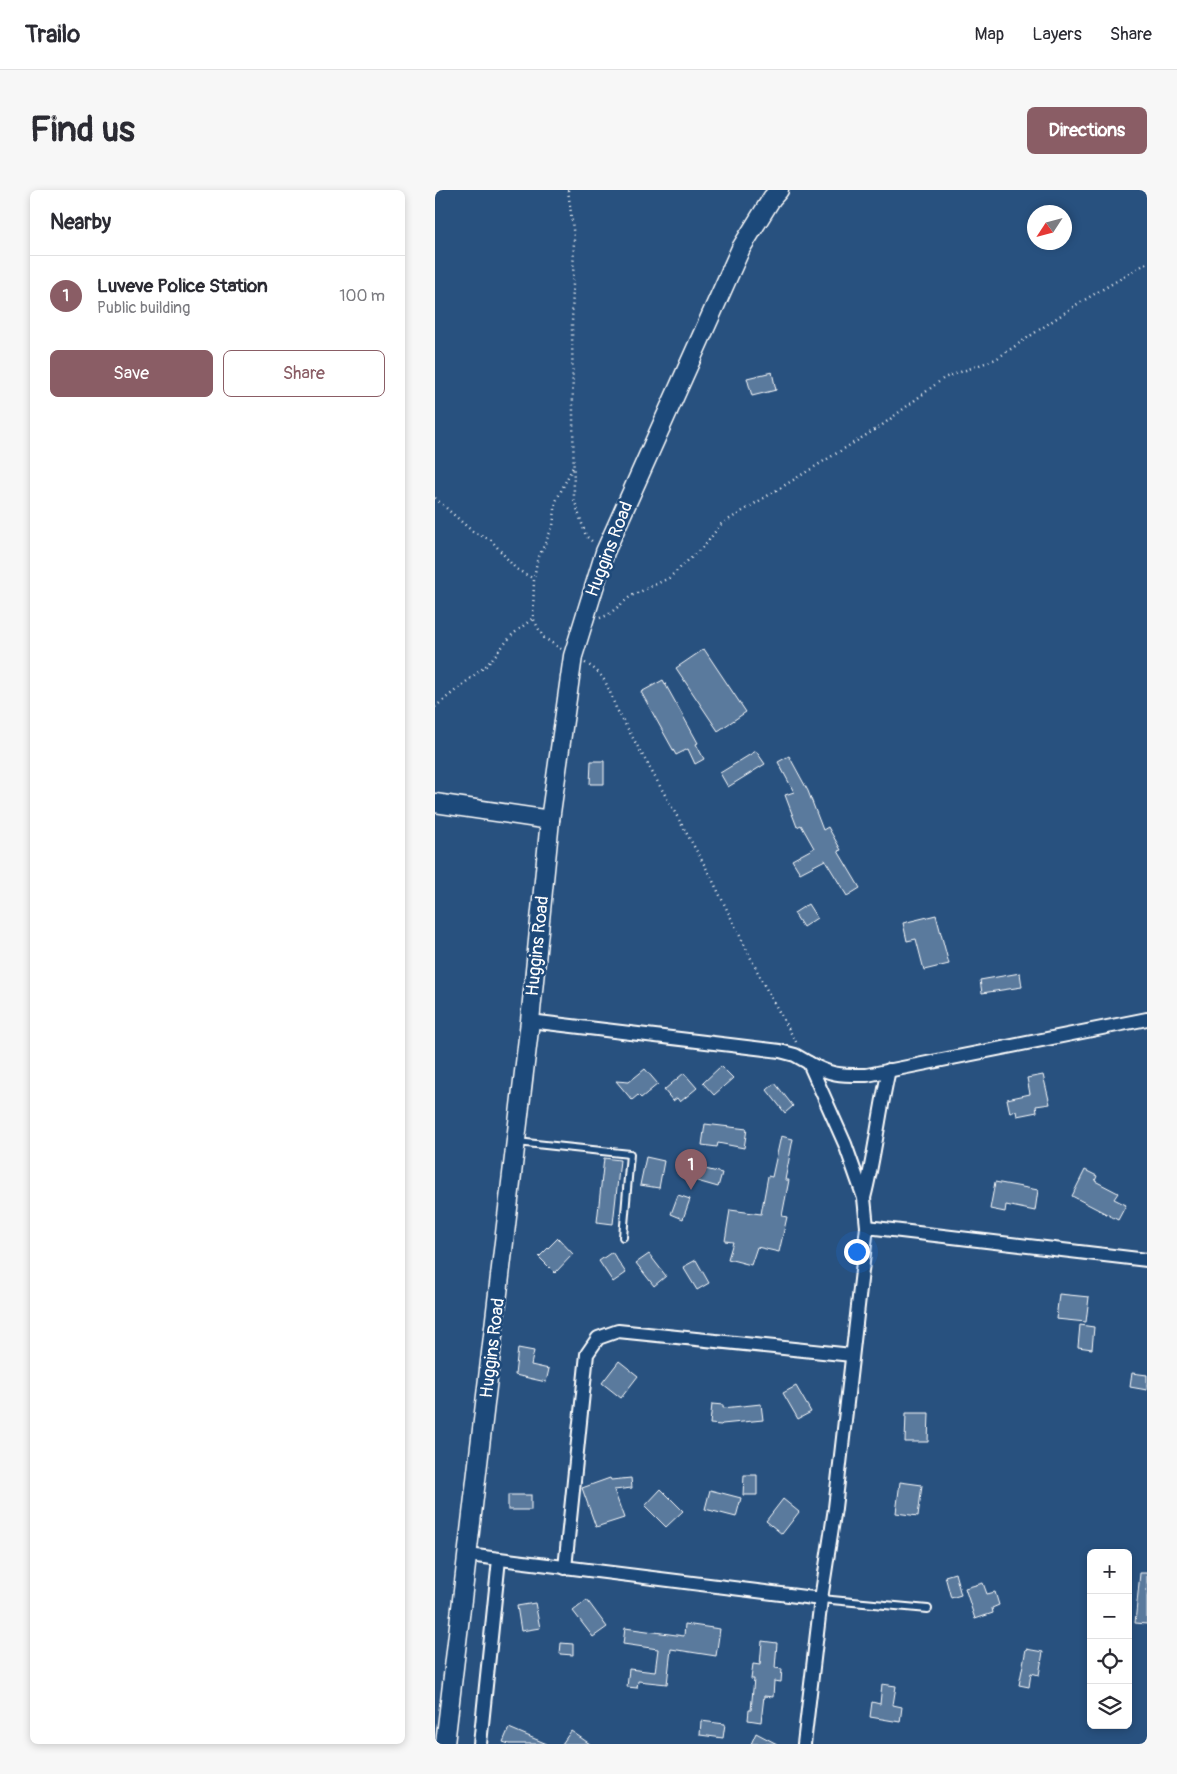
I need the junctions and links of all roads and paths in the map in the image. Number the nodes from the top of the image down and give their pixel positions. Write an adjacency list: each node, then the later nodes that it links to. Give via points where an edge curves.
1 (568, 190): 4 (path, via 574,236)
2 (779, 190): 6 (street, Huggins Road, via 741,248)
3 (1147, 263): 9 (path, via 1076,305 996,359 944,378 881,426 720,525 707,543 669,578 631,596 608,615)
4 (574, 465): 6 (path, via 574,499 586,536); 7 (path, via 556,502 553,526 537,560)
5 (435, 498): 7 (path, via 473,532 491,540 516,569)
6 (605, 552): 9 (street, Huggins Road)
7 (534, 579): 8 (path)
8 (533, 618): 10 (path, via 543,637); 11 (path, via 512,635 487,665)
9 (583, 624): 10 (street, Huggins Road)
10 (573, 656): 13 (street, Huggins Road); 16 (path, via 600,672 606,682 616,708 709,873 783,1020)
11 (435, 707)
12 (435, 803): 13 (street)
13 (550, 820): 15 (street, Huggins Road)
14 (1147, 1019): 17 (street)
15 (530, 1021): 16 (street, via 780,1051); 18 (street, Huggins Road)
16 (809, 1063): 17 (street, via 836,1075 867,1075); 19 (street, via 845,1144)
17 (889, 1070): 19 (street)
18 (516, 1141): 21 (lane, via 630,1154); 24 (street, Huggins Road)
19 (864, 1198): 20 (street)
20 (867, 1227): 22 (street); 23 (street)
21 (623, 1237)
22 (1147, 1260)
23 (852, 1355): 26 (street, via 618,1331 598,1338 587,1354); 27 (street)
24 (468, 1555): 25 (street); 29 (street, Huggins Road)
25 (499, 1559): 26 (street); 30 (street)
26 (565, 1568): 27 (street)
27 (821, 1599): 28 (lane); 31 (street)
28 (928, 1609)
29 (445, 1744)
30 (479, 1744)
31 (804, 1744)

